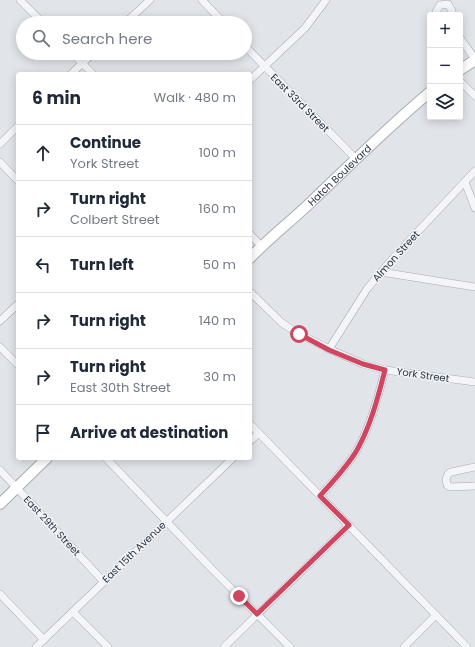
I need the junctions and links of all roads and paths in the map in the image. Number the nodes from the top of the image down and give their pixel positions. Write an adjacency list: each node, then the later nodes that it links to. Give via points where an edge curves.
1 (20, 0): 7 (street)
2 (150, 0): 8 (street)
3 (202, 0): 9 (street)
4 (326, 0): 16 (street, via 304,28)
5 (436, 12): 6 (street, via 440,5 448,4)
6 (452, 12)
7 (36, 16)
8 (133, 16)
9 (217, 16)
10 (463, 42): 14 (street)
11 (252, 53): 16 (street, East 33rd Street)
12 (79, 60): 15 (street)
13 (85, 60): 15 (street)
14 (475, 60): 17 (main road)
15 (82, 63): 18 (street); 19 (street)
16 (264, 66): 20 (street); 26 (street, East 33rd Street)
17 (463, 68)
18 (73, 72)
19 (91, 72)
20 (252, 78)
21 (463, 84): 23 (street)
22 (427, 95): 26 (main road, Hatch Boulevard)
23 (475, 96)
24 (16, 128): 25 (street)
25 (0, 144)
26 (356, 159): 33 (main road, Hatch Boulevard, via 310,204)
27 (0, 162): 29 (street)
28 (475, 172): 30 (street, Almon Street)
29 (16, 179)
30 (465, 182): 31 (street); 35 (street, Almon Street)
31 (475, 208)
32 (252, 236): 33 (street)
33 (261, 246): 34 (main road, Hatch Boulevard)
34 (252, 256)
35 (381, 272): 36 (street); 41 (street, Almon Street, via 360,298)
36 (475, 287)
37 (252, 294): 41 (street, York Street, via 282,323)
38 (16, 306): 39 (street)
39 (0, 321)
40 (0, 347): 42 (street)
41 (329, 350): 43 (street, York Street)
42 (16, 364)
43 (385, 370): 44 (street, York Street); 55 (street, via 367,431 349,462)
44 (475, 382)
45 (252, 426): 46 (street)
46 (259, 433): 47 (street); 55 (street)
47 (252, 440)
48 (45, 460): 54 (main road)
49 (108, 460): 57 (street)
50 (231, 460): 57 (street, East 15th Avenue)
51 (475, 467): 53 (street, via 451,472 446,479 450,487)
52 (0, 470): 54 (street, East 29th Street)
53 (475, 486)
54 (16, 487): 56 (main road); 59 (street, East 29th Street)
55 (320, 496): 58 (street)
56 (0, 504)
57 (166, 521): 59 (street, East 15th Avenue); 62 (street)
58 (349, 525): 62 (street); 63 (street)
59 (104, 582): 61 (street, East 15th Avenue)
60 (0, 594): 64 (street)
61 (73, 612): 64 (street, East 15th Avenue); 66 (street)
62 (257, 614): 67 (street); 68 (street)
63 (436, 615): 69 (street); 70 (street)
64 (44, 640): 65 (street, East 15th Avenue)
65 (36, 647)
66 (108, 647)
67 (224, 647)
68 (290, 647)
69 (404, 647)
70 (468, 647)

